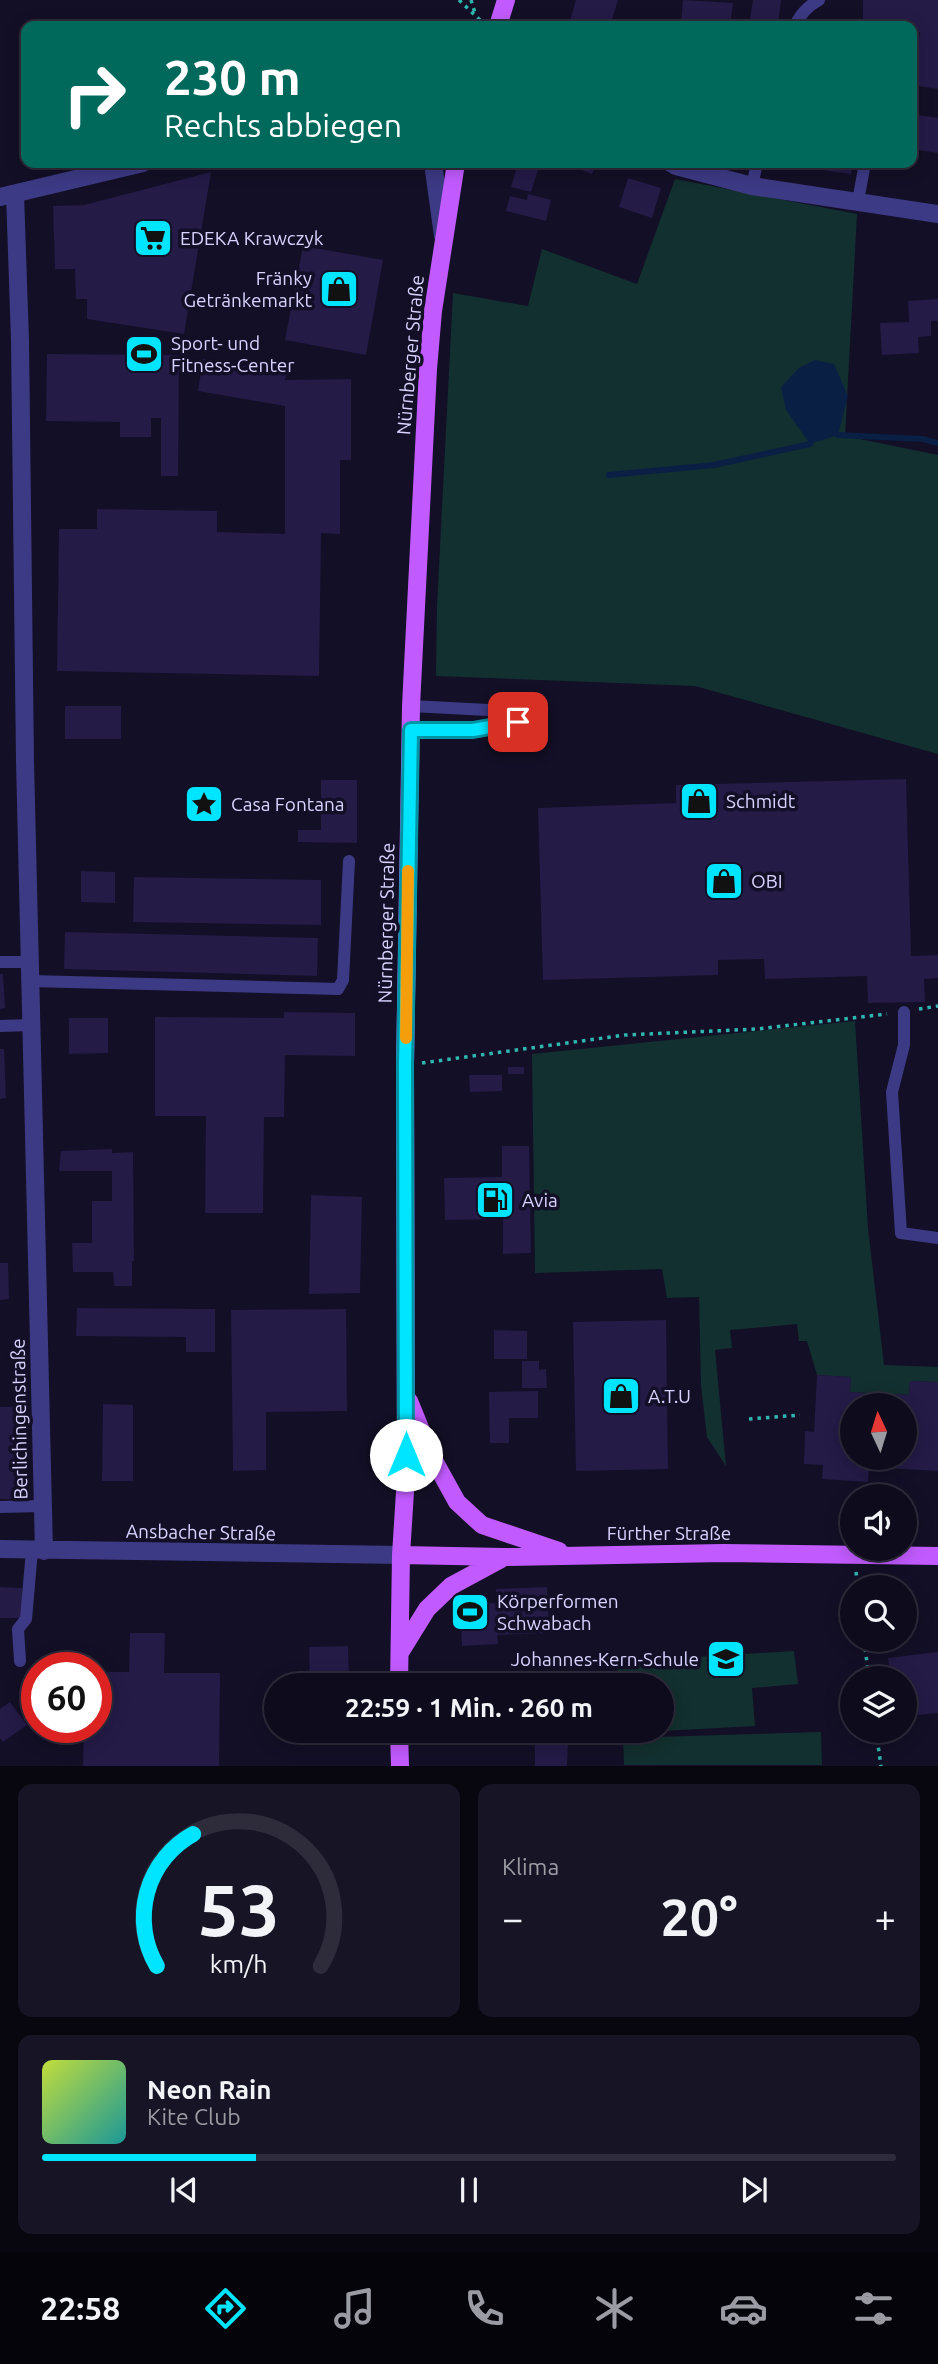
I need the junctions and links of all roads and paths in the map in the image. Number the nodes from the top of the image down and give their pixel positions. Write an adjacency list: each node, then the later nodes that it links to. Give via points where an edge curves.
1 (459, 0): 5 (path)
2 (471, 0): 5 (path)
3 (506, 0): 7 (main road)
4 (820, 0): 8 (lane)
5 (475, 15): 6 (path)
6 (482, 21)
7 (500, 21)
8 (797, 21)
9 (123, 168): 16 (street)
10 (434, 168): 19 (street)
11 (455, 168): 19 (main road, Nürnberger Straße)
12 (689, 168): 15 (street)
13 (756, 168): 15 (lane)
14 (864, 168): 17 (lane)
15 (752, 186): 17 (street)
16 (8, 195): 24 (street, Berlichingenstraße, via 20,340)
17 (858, 201): 18 (street)
18 (938, 214)
19 (443, 237): 20 (main road, Nürnberger Straße, via 428,369)
20 (411, 706): 21 (main road, Nürnberger Straße); 21 (lane, via 488,710 518,722 473,730)
21 (411, 730): 30 (main road, Nürnberger Straße)
22 (349, 861): 25 (lane, via 343,980 338,989)
23 (0, 962): 24 (lane)
24 (30, 962): 25 (street, Berlichingenstraße)
25 (30, 981): 28 (street, Berlichingenstraße)
26 (938, 1006): 27 (path)
27 (904, 1012): 30 (path, via 757,1029 625,1035); 31 (lane, via 904,1045 892,1092 901,1233)
28 (31, 1025): 29 (lane); 35 (street, Berlichingenstraße)
29 (0, 1026)
30 (405, 1065): 32 (main road, Nürnberger Straße)
31 (938, 1238)
32 (406, 1392): 39 (main road, Nürnberger Straße); 40 (main road, via 431,1455 457,1502 482,1525)
33 (800, 1415): 34 (path)
34 (749, 1419)
35 (43, 1506): 36 (lane); 38 (street, Berlichingenstraße)
36 (0, 1507)
37 (0, 1549): 38 (street, Ansbacher Straße)
38 (38, 1550): 39 (street, Ansbacher Straße); 44 (lane, via 26,1619 18,1629)
39 (401, 1555): 42 (main road, Fürther Straße); 43 (main road, Nürnberger Straße)
40 (569, 1555): 41 (main road, Fürther Straße); 42 (main road, Fürther Straße)
41 (938, 1556)
42 (505, 1557): 43 (main road, via 451,1586 427,1609)
43 (400, 1653): 45 (main road, Nürnberger Straße)
44 (20, 1661)
45 (400, 1673)
46 (400, 1743): 48 (main road)
47 (878, 1743): 49 (path)
48 (400, 1766)
49 (881, 1766)

